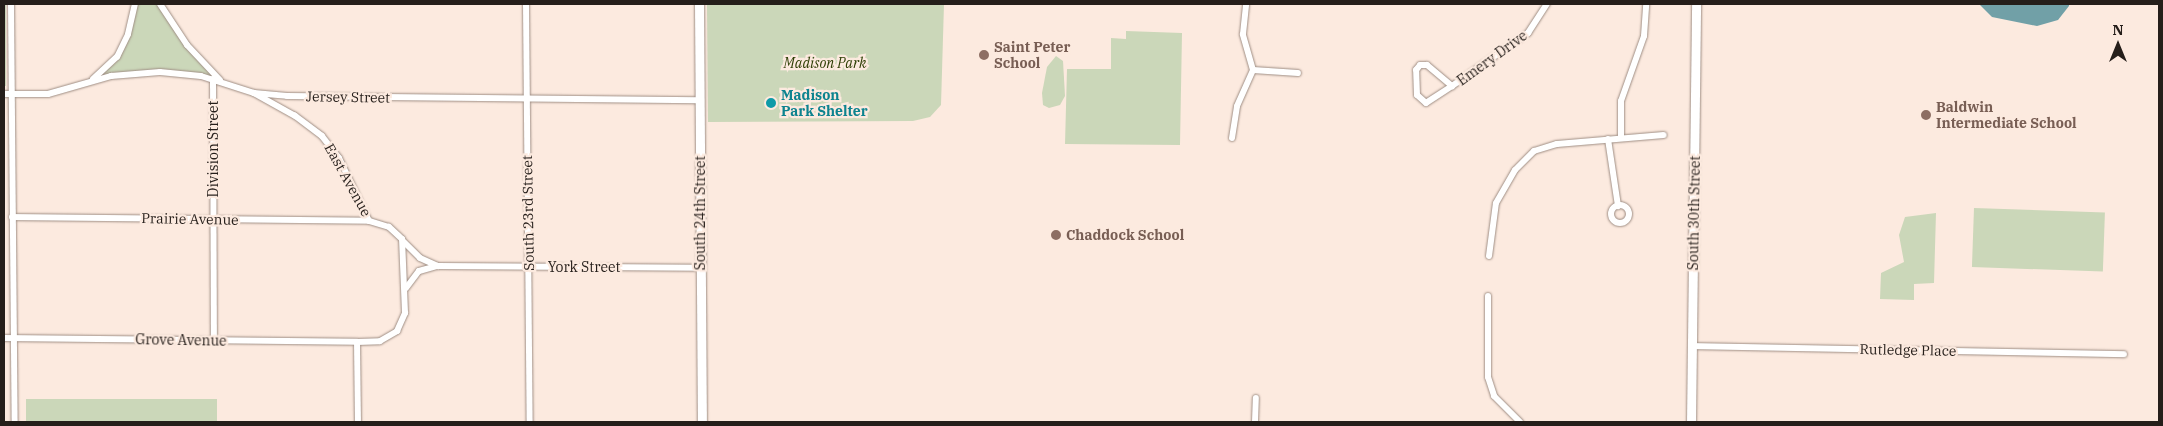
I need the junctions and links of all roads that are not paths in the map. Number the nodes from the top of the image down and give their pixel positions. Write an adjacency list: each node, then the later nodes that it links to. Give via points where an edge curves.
1 (11, 4): 18 (street)
2 (135, 4): 14 (street, via 128,34 117,57)
3 (160, 4): 13 (street, via 187,45)
4 (526, 4): 19 (street, South 23rd Street)
5 (699, 4): 20 (main road, South 24th Street)
6 (1246, 4): 10 (street, via 1243,34)
7 (1547, 4): 15 (street, Emery Drive, via 1528,32)
8 (1646, 4): 22 (street, via 1644,36 1620,101)
9 (1696, 4): 40 (main road, South 30th Street)
10 (1253, 70): 11 (street); 23 (street, via 1237,106)
11 (1298, 73)
12 (213, 79): 13 (street, Jersey Street); 14 (street, Jersey Street, via 181,73 147,72); 27 (street, Division Street)
13 (221, 81): 16 (street, Jersey Street)
14 (88, 82): 18 (street, Jersey Street, via 63,92)
15 (1452, 86): 15 (street, Emery Drive, via 1428,65 1417,67 1416,95 1421,102 1430,102)
16 (254, 93): 19 (street, Jersey Street); 28 (street, East Avenue, via 296,116 326,141 339,158)
17 (4, 94): 18 (street, Jersey Street)
18 (11, 94): 26 (street)
19 (527, 99): 20 (street, Jersey Street); 32 (street, South 23rd Street)
20 (699, 100): 33 (main road, South 24th Street)
21 (1664, 135): 22 (street)
22 (1621, 137): 24 (street)
23 (1232, 138)
24 (1608, 139): 25 (street); 30 (street, via 1544,147 1524,159 1496,202)
25 (1618, 206)
26 (12, 217): 27 (street, Prairie Avenue); 37 (street)
27 (213, 219): 28 (street, Prairie Avenue); 38 (street, Division Street)
28 (368, 221): 29 (street, East Avenue, via 389,226)
29 (402, 239): 31 (street, York Street, via 420,258); 34 (street)
30 (1489, 256)
31 (438, 266): 32 (street, York Street); 34 (street, York Street, via 414,276)
32 (529, 267): 33 (street, York Street); 46 (street, South 23rd Street)
33 (700, 268): 47 (main road, South 24th Street)
34 (404, 291): 39 (street, via 404,320 397,332 380,341)
35 (1488, 296): 43 (street, via 1488,377 1494,396)
36 (4, 338): 37 (street, Grove Avenue)
37 (14, 338): 38 (street, Grove Avenue); 44 (street)
38 (214, 340): 39 (street, Grove Avenue)
39 (358, 342): 45 (street)
40 (1692, 346): 41 (street, Rutledge Place); 51 (main road, South 30th Street)
41 (2124, 354)
42 (1256, 398): 48 (street)
43 (1512, 417): 49 (street); 50 (street)
44 (15, 422)
45 (358, 422)
46 (530, 422)
47 (702, 422)
48 (1255, 422)
49 (1506, 422)
50 (1520, 422)
51 (1691, 422)

